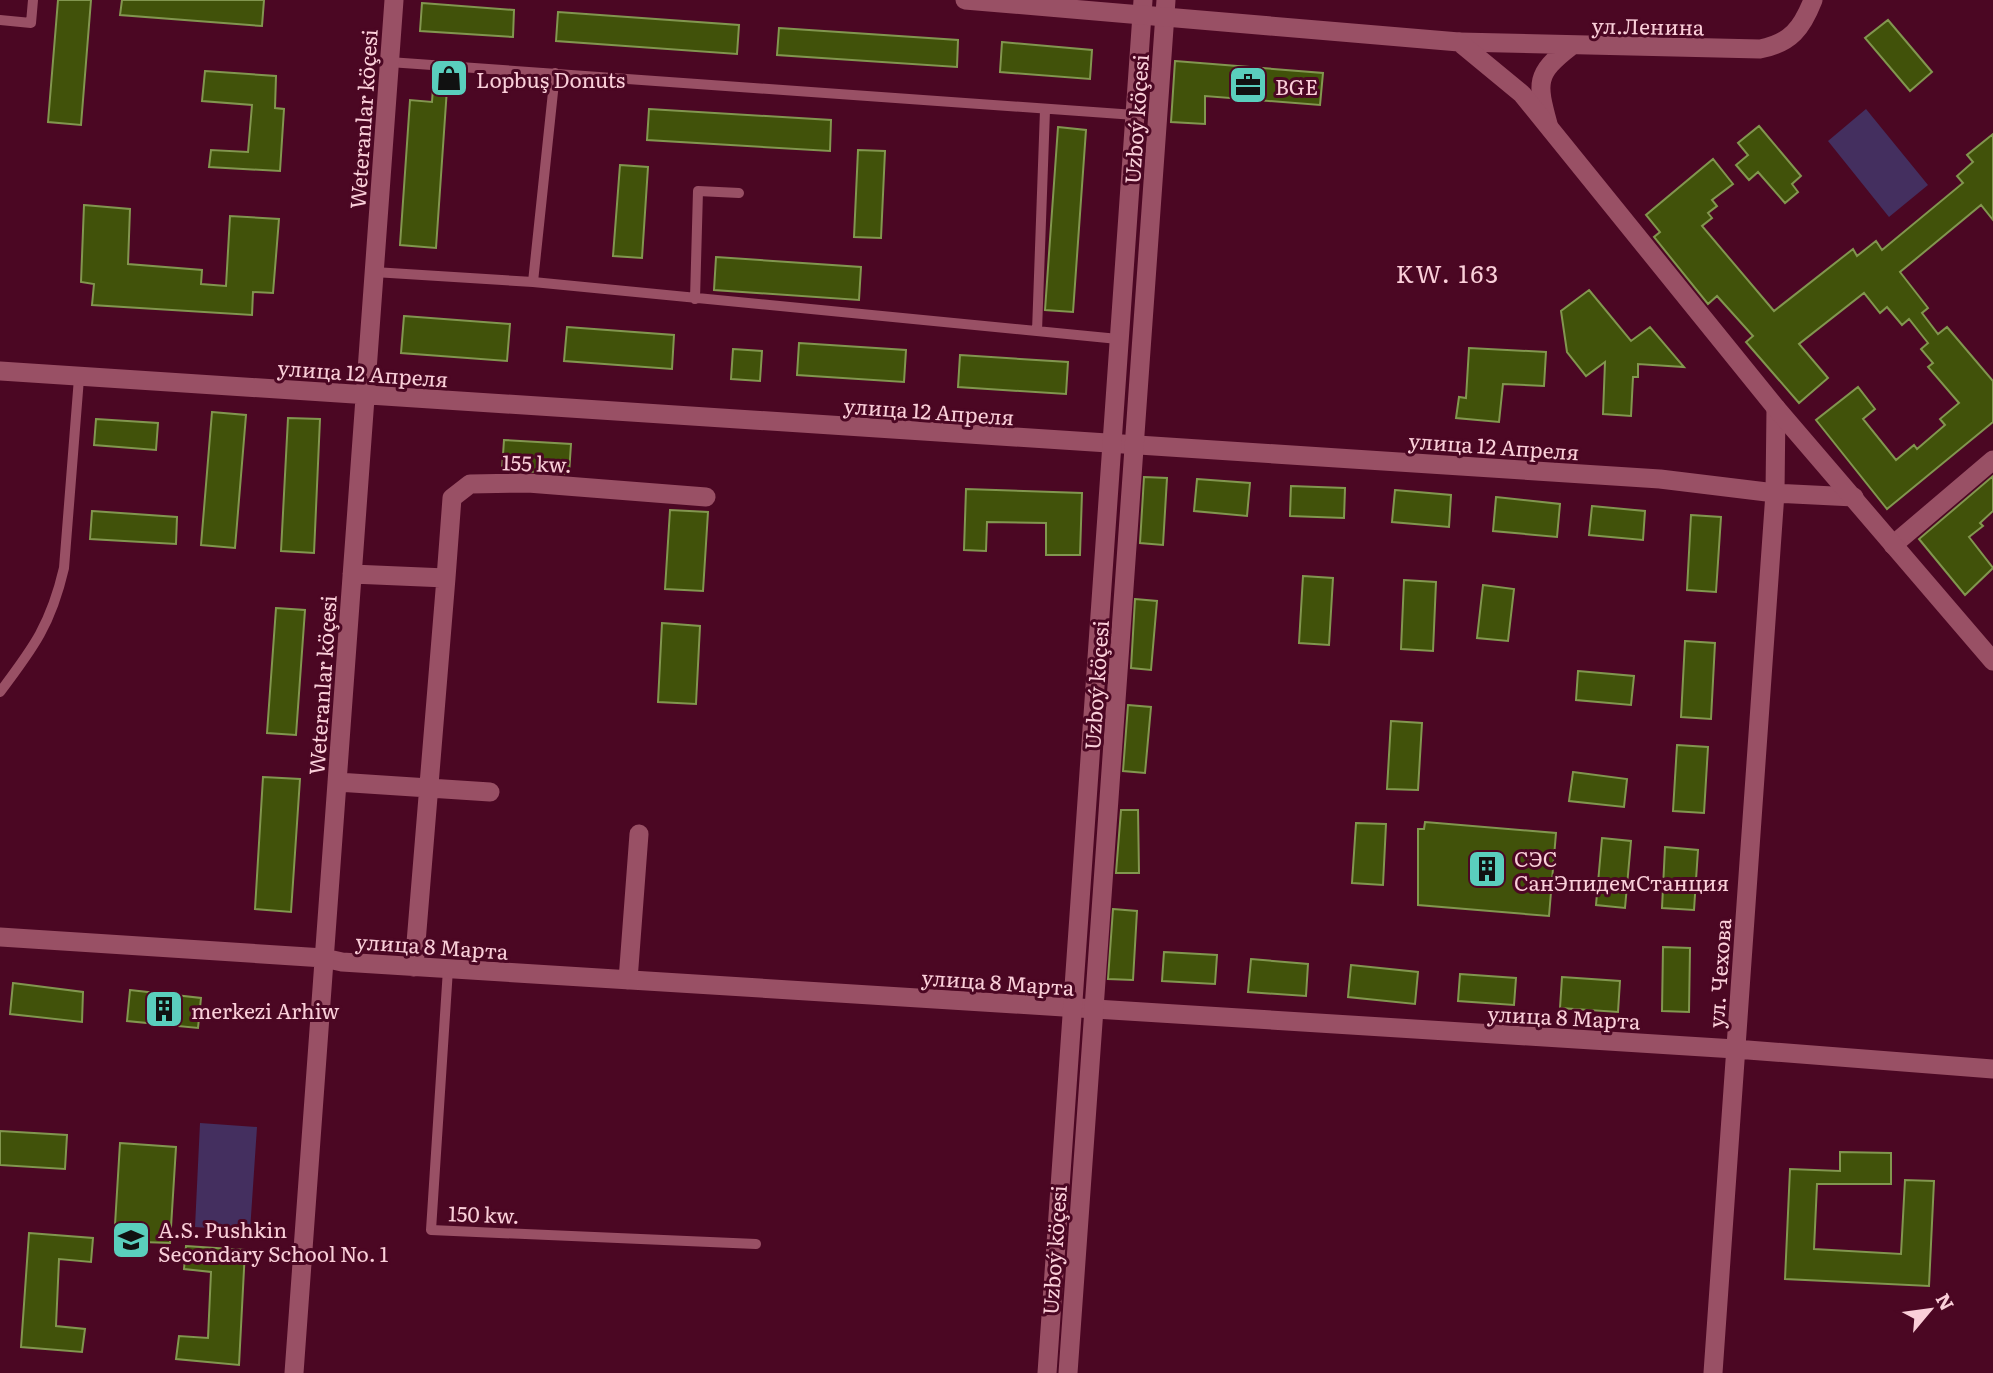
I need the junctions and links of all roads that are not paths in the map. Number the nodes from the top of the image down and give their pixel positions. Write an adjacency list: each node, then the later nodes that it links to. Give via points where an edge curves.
1 (33, 0): 7 (lane, via 31,23)
2 (394, 0): 10 (street, Weteranlar köçesi)
3 (965, 0): 5 (street, ул.Ленина)
4 (1813, 0): 9 (street, ул.Ленина, via 1793,36 1760,49)
5 (1142, 8): 6 (street, ул.Ленина); 13 (street, Uzboý köçesi)
6 (1166, 8): 8 (street, ул.Ленина); 26 (street, Uzboý köçesi)
7 (0, 20)
8 (1459, 43): 9 (street, ул.Ленина); 14 (street, via 1522,94)
9 (1570, 47): 14 (street, via 1551,62 1540,79)
10 (389, 62): 11 (lane); 16 (street, Weteranlar köçesi)
11 (555, 74): 12 (lane); 17 (lane)
12 (1045, 110): 13 (lane); 19 (lane)
13 (1135, 116): 20 (street, Uzboý köçesi)
14 (1548, 124): 24 (street)
15 (738, 193): 18 (lane, via 698,191)
16 (374, 272): 17 (lane); 23 (street, Weteranlar köçesi)
17 (533, 282): 18 (lane)
18 (695, 299): 19 (lane)
19 (1037, 331): 20 (lane)
20 (1118, 339): 25 (street, Uzboý köçesi)
21 (0, 371): 22 (street, улица 12 Апреля)
22 (79, 378): 23 (street, улица 12 Апреля); 35 (lane, via 58,595 44,631)
23 (365, 394): 25 (street, улица 12 Апреля); 32 (street, Weteranlar köçesi)
24 (1776, 408): 28 (street, ул. Чехова); 30 (street)
25 (1113, 446): 26 (street, улица 12 Апреля); 45 (street, Uzboý köçesi)
26 (1136, 446): 28 (street, улица 12 Апреля, via 1660,479); 45 (street, Uzboý köçesi)
27 (1993, 460): 31 (street)
28 (1775, 493): 30 (street, улица 12 Апреля); 46 (street, ул. Чехова)
29 (706, 496): 33 (street, 155 kw., via 528,483 470,484 452,498)
30 (1854, 497): 31 (street)
31 (1893, 545): 34 (street)
32 (352, 574): 33 (street); 36 (street, Weteranlar köçesi)
33 (446, 578): 37 (street, 155 kw.)
34 (1993, 661)
35 (0, 692)
36 (337, 782): 37 (street); 41 (street, Weteranlar köçesi)
37 (430, 788): 38 (street); 42 (street, 155 kw.)
38 (490, 792)
39 (639, 834): 44 (street)
40 (0, 937): 41 (street, улица 8 Марта)
41 (324, 958): 42 (street, улица 8 Марта); 49 (street, Weteranlar köçesi)
42 (414, 967): 43 (street, улица 8 Марта)
43 (448, 969): 44 (street, улица 8 Марта); 48 (lane, 150 kw., via 430,1230)
44 (628, 981): 45 (street, улица 8 Марта)
45 (1083, 1010): 46 (street, улица 8 Марта); 50 (street, Uzboý köçesi); 51 (street, Uzboý köçesi)
46 (1735, 1049): 47 (street, улица 8 Марта); 52 (street, ул. Чехова)
47 (1993, 1069)
48 (756, 1244)
49 (294, 1373)
50 (1048, 1373)
51 (1068, 1373)
52 (1713, 1373)

